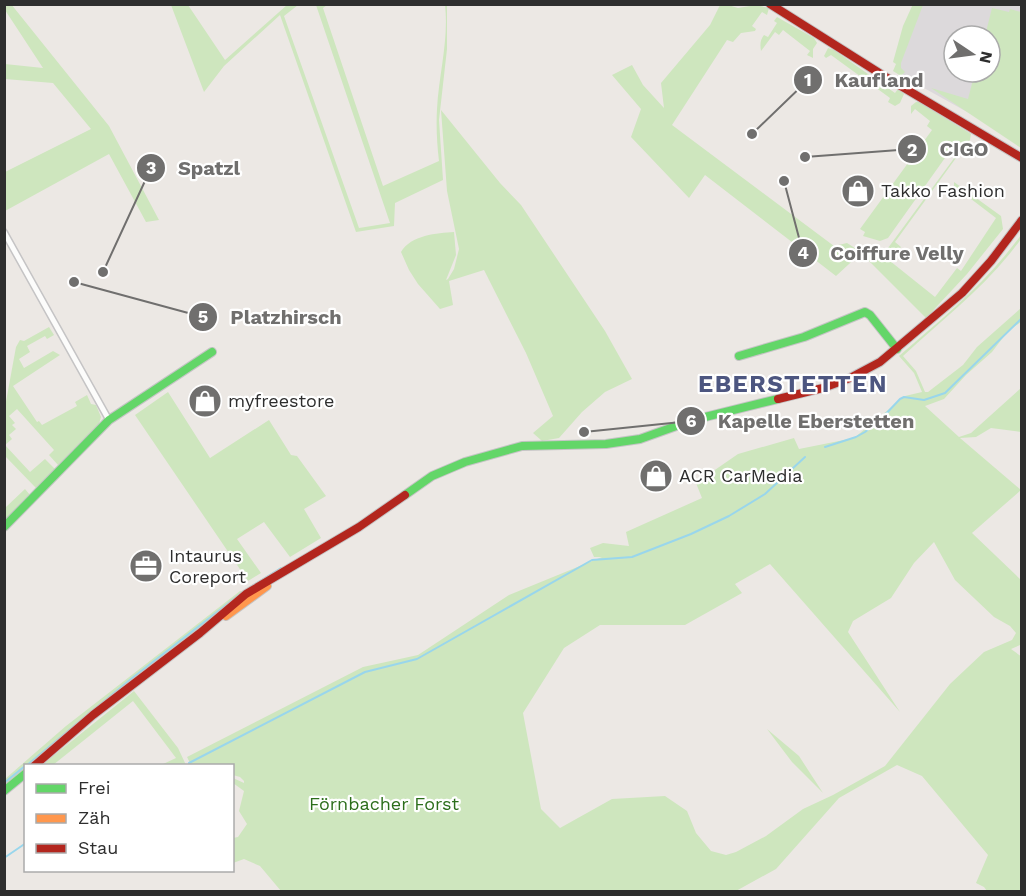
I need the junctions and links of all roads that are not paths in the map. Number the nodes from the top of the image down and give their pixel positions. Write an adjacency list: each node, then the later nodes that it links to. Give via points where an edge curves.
1 (770, 4): 2 (main road)
2 (1022, 158)
3 (1022, 220): 5 (main road, via 977,278)
4 (4, 232): 8 (street)
5 (897, 349): 7 (main road, via 865,312 804,337); 10 (main road, via 869,369 830,386 703,417 640,439 522,446 455,465 432,476 359,527 287,569 93,715)
6 (212, 352): 8 (main road)
7 (739, 356)
8 (109, 420): 9 (main road)
9 (4, 527)
10 (35, 764)
11 (24, 774): 12 (main road)
12 (4, 791)

